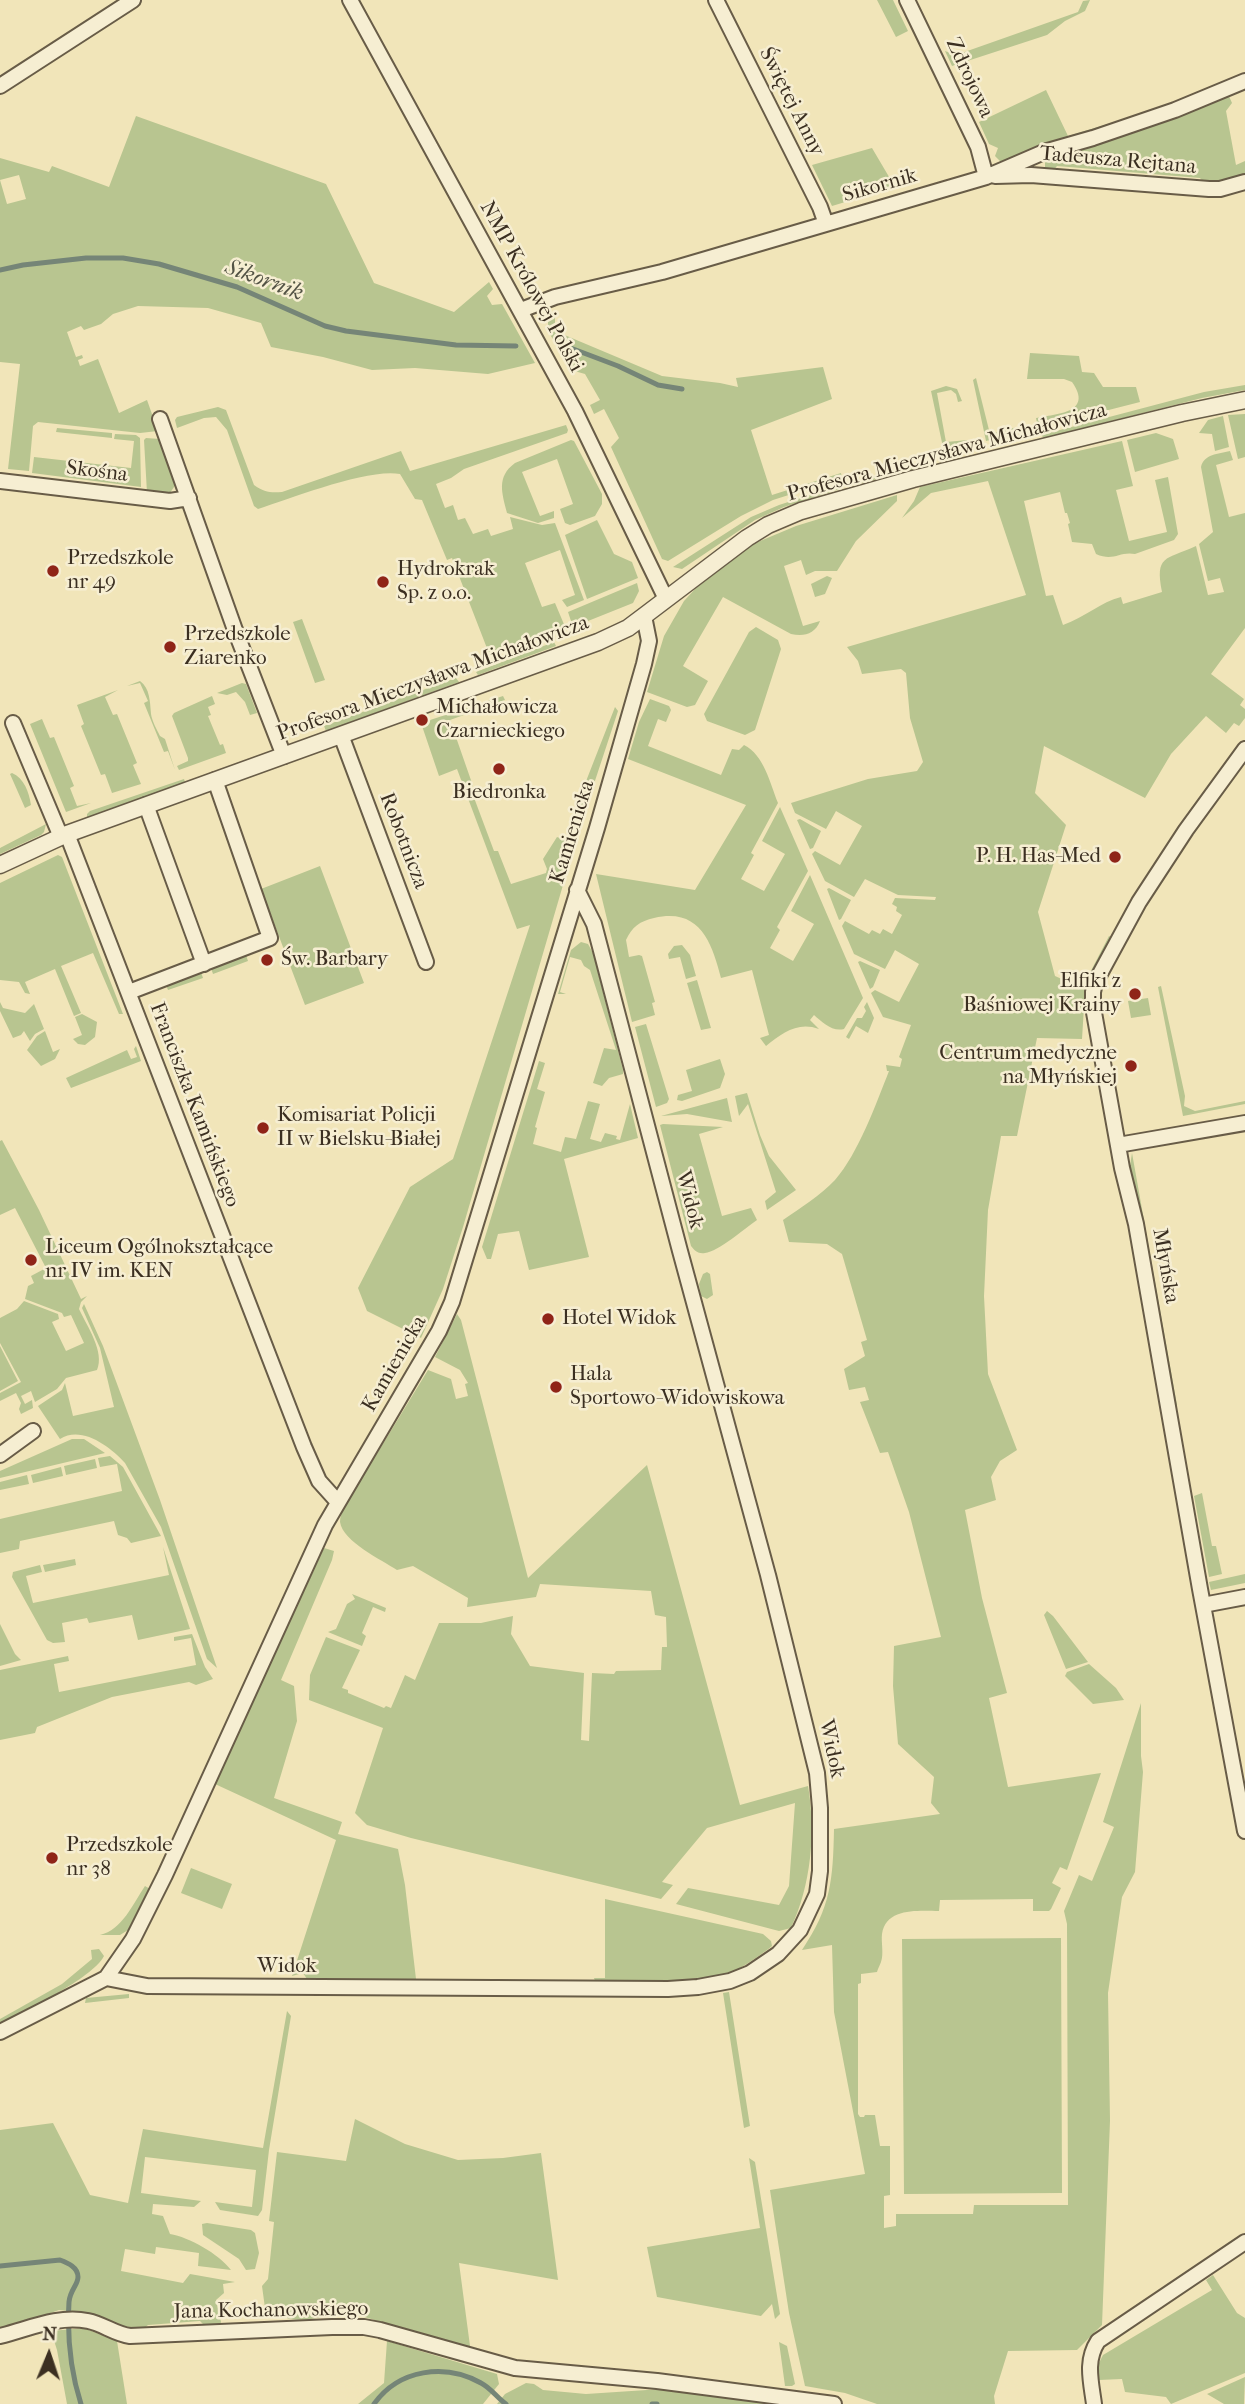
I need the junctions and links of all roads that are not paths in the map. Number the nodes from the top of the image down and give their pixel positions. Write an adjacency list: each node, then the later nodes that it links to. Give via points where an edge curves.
1 (134, 0): 6 (street)
2 (349, 0): 10 (street, NMP Królowej Polski)
3 (716, 0): 9 (street, Świętej Anny)
4 (907, 0): 7 (street, Zdrojowa, via 978,147)
5 (1245, 81): 7 (street, Sikornik)
6 (0, 86)
7 (986, 177): 8 (street, Tadeusza Rejtana, via 1031,175 1209,189); 9 (street, Sikornik)
8 (1245, 182)
9 (826, 224): 10 (street, Sikornik)
10 (521, 310): 15 (street, NMP Królowej Polski)
11 (1245, 400): 15 (street, Profesora Mieczysława Michałowicza, via 816,506 747,538)
12 (160, 419): 14 (street)
13 (0, 481): 14 (street, Skośna, via 170,502)
14 (189, 498): 20 (street)
15 (666, 600): 16 (street, Profesora Mieczysława Michałowicza)
16 (644, 616): 18 (street, Profesora Mieczysława Michałowicza, via 598,642); 25 (street, Kamienicka, via 649,641 644,664)
17 (13, 723): 23 (street, Franciszka Kamińskiego)
18 (341, 735): 20 (street, Profesora Mieczysława Michałowicza); 26 (street, Robotnicza)
19 (1245, 749): 30 (street, Młyńska, via 1139,902 1095,983 1093,1007)
20 (284, 756): 21 (street, Profesora Mieczysława Michałowicza)
21 (215, 780): 22 (street, Profesora Mieczysława Michałowicza); 27 (street, via 270,938)
22 (146, 806): 23 (street, Profesora Mieczysława Michałowicza); 27 (street)
23 (64, 835): 24 (street, Profesora Mieczysława Michałowicza); 28 (street, Franciszka Kamińskiego)
24 (0, 865)
25 (577, 890): 33 (street, Kamienicka, via 452,1302 424,1360); 37 (street, Widok, via 594,924 817,1773 820,1871 809,1915 794,1937 764,1965 730,1981 698,1987 147,1986)
26 (426, 962)
27 (204, 964): 28 (street)
28 (129, 992): 33 (street, Franciszka Kamińskiego, via 304,1447 319,1482)
29 (1238, 1124): 30 (street)
30 (1118, 1144): 35 (street, Młyńska)
31 (33, 1431): 32 (street)
32 (0, 1455)
33 (337, 1501): 37 (street, Kamienicka, via 142,1922)
34 (1245, 1597): 35 (street)
35 (1203, 1605): 36 (street, Młyńska)
36 (1245, 1831)
37 (106, 1978): 38 (street)
38 (0, 2032)
39 (1245, 2242): 42 (street, via 1098,2341 1089,2367)
40 (0, 2336): 41 (street, Jana Kochanowskiego, via 57,2320 82,2320 130,2336 364,2327 515,2368)
41 (834, 2404)
42 (1094, 2404)

